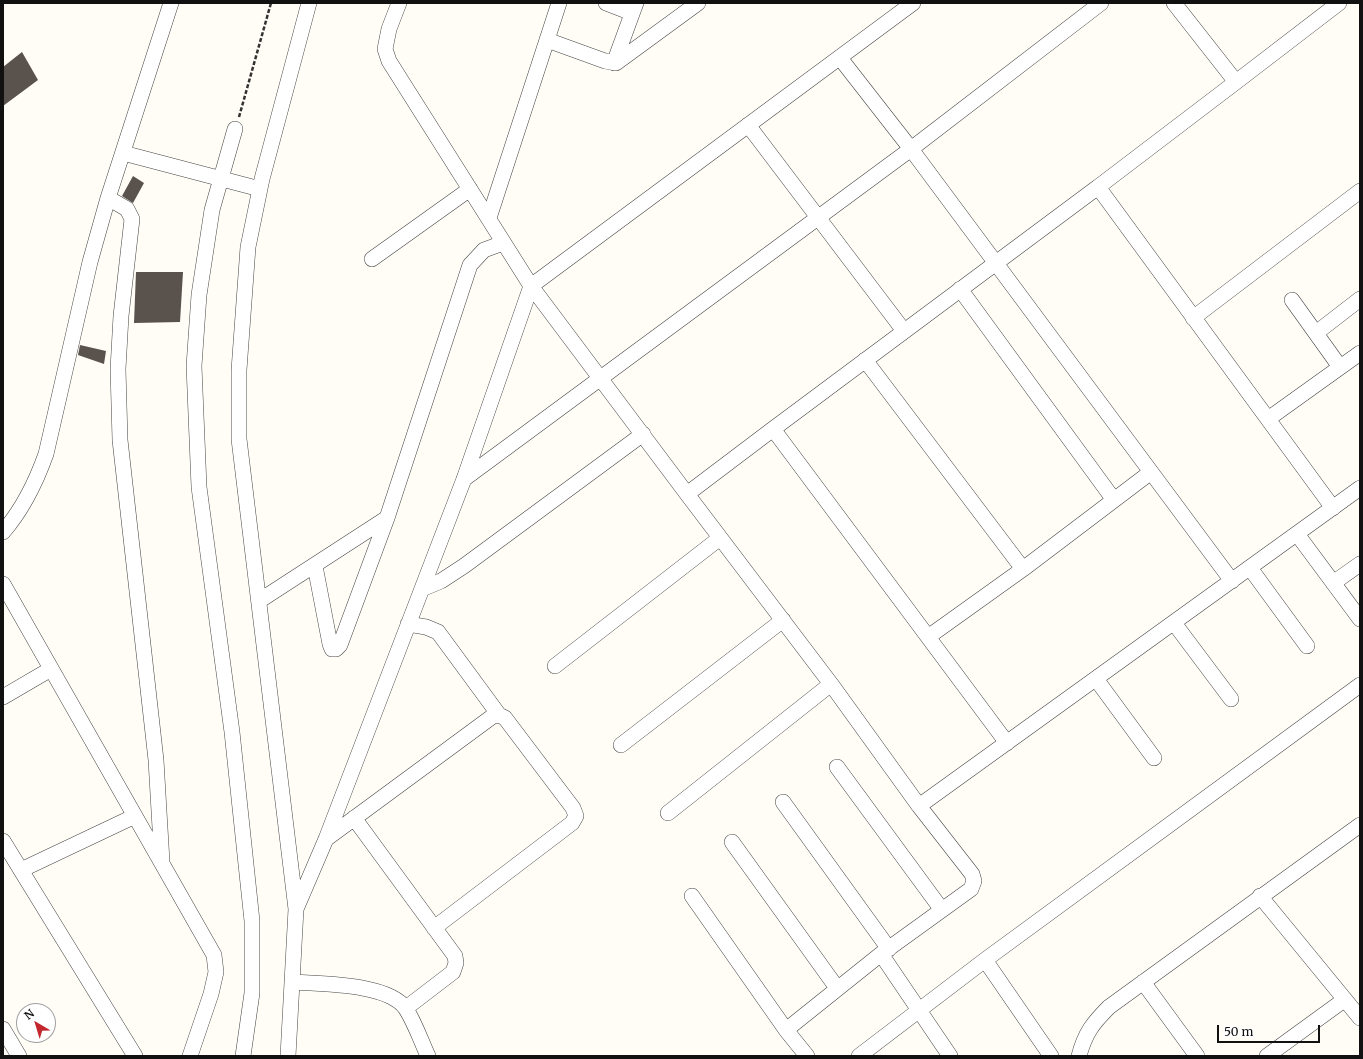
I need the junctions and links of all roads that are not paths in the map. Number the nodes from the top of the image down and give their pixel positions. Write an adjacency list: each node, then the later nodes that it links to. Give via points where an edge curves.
1 (171, 3): 19 (street)
2 (309, 3): 21 (street)
3 (399, 3): 23 (street, via 385,49 389,62)
4 (559, 3): 12 (street)
5 (606, 3): 11 (street)
6 (698, 3): 14 (street)
7 (913, 3): 13 (street)
8 (1101, 3): 18 (street)
9 (1174, 3): 15 (street)
10 (1339, 3): 15 (street)
11 (634, 8): 14 (street)
12 (547, 40): 14 (street); 26 (street)
13 (840, 58): 16 (street); 18 (street)
14 (614, 63)
15 (1236, 82): 22 (street)
16 (748, 125): 27 (street); 31 (street)
17 (235, 129): 20 (street)
18 (911, 149): 27 (street); 30 (street)
19 (123, 152): 20 (street); 25 (street)
20 (220, 177): 21 (street); 113 (street, via 198,296 194,366 198,487 232,732 252,921 252,993)
21 (248, 185): 63 (street, via 248,247 242,309 238,405 239,439)
22 (1098, 187): 30 (street); 35 (street)
23 (470, 189): 26 (street); 29 (street)
24 (1360, 192): 35 (street)
25 (108, 198): 52 (street, via 90,262 46,454 37,481 14,520); 91 (street, via 127,209 132,219 118,361 120,440 156,760)
26 (489, 218): 28 (street)
27 (816, 218): 36 (street); 41 (street)
28 (503, 243): 31 (street); 51 (street, via 484,250 470,265)
29 (372, 259)
30 (996, 263): 32 (street); 45 (street)
31 (531, 286): 41 (street); 46 (street)
32 (960, 289): 36 (street); 49 (street)
33 (1360, 299): 37 (street)
34 (1292, 300): 37 (street)
35 (1193, 318): 42 (street)
36 (904, 331): 39 (street)
37 (1316, 333): 40 (street)
38 (1360, 353): 40 (street)
39 (865, 360): 43 (street); 58 (street)
40 (1340, 367): 42 (street)
41 (600, 377): 44 (street); 46 (street)
42 (1268, 419): 50 (street)
43 (773, 430): 48 (street); 68 (street)
44 (643, 434): 48 (street); 62 (street, via 464,566 441,581)
45 (1151, 472): 49 (street); 59 (street)
46 (464, 479): 62 (street)
47 (1360, 488): 50 (street)
48 (687, 494): 54 (street)
49 (1114, 500): 58 (street)
50 (1333, 508): 53 (street)
51 (387, 518): 56 (street); 56 (street, via 340,644 334,650 330,644)
52 (3, 532)
53 (1297, 534): 57 (street); 61 (street)
54 (720, 538): 65 (street); 70 (street)
55 (1360, 564): 61 (street)
56 (315, 566): 63 (street)
57 (1250, 568): 59 (street); 69 (street)
58 (1023, 569): 68 (street)
59 (1232, 581): 66 (street)
60 (3, 584): 71 (street)
61 (1334, 584): 64 (street)
62 (422, 589): 67 (street)
63 (259, 601): 95 (street)
64 (1360, 619)
65 (783, 620): 73 (street); 79 (street)
66 (1174, 623): 72 (street); 76 (street)
67 (408, 624): 77 (street, via 438,632); 88 (street)
68 (928, 637): 78 (street)
69 (1307, 646)
70 (555, 666)
71 (51, 669): 75 (street); 85 (street)
72 (1096, 679): 78 (street); 80 (street)
73 (831, 684): 83 (street); 84 (street)
74 (1360, 685): 99 (street)
75 (3, 697)
76 (1231, 699)
77 (500, 715): 86 (street, via 493,716); 97 (street, via 505,718 569,802 576,816 572,823)
78 (1007, 743): 83 (street)
79 (621, 745)
80 (1154, 758)
81 (837, 767): 96 (street)
82 (783, 802): 98 (street)
83 (920, 806): 96 (street, via 972,874 974,881 971,889)
84 (668, 813)
85 (135, 816): 91 (street); 92 (street)
86 (354, 818): 88 (street); 97 (street)
87 (1360, 825): 94 (street)
88 (326, 839): 95 (street)
89 (3, 841): 92 (street)
90 (732, 842): 102 (street)
91 (162, 862): 112 (street, via 214,955 216,972 211,994)
92 (21, 870): 111 (street)
93 (692, 896): 108 (street)
94 (1260, 896): 101 (street); 103 (street)
95 (296, 909): 100 (street)
96 (942, 910): 98 (street)
97 (434, 928): 104 (street, via 455,956 453,972)
98 (885, 951): 102 (street); 105 (street)
99 (985, 960): 105 (street); 118 (street)
100 (292, 982): 104 (street, via 380,992 397,1000); 114 (street)
101 (1143, 982): 119 (street, via 1109,1007 1095,1021 1084,1038); 120 (street)
102 (837, 988): 108 (street)
103 (1344, 1000): 106 (street); 121 (street)
104 (406, 1008): 115 (street)
105 (918, 1010): 109 (street); 117 (street)
106 (1360, 1018)
107 (3, 1029): 110 (street)
108 (786, 1030): 116 (street)
109 (864, 1055)
110 (19, 1056)
111 (135, 1056)
112 (190, 1056)
113 (243, 1056)
114 (288, 1056)
115 (428, 1056)
116 (807, 1056)
117 (950, 1056)
118 (1051, 1056)
119 (1079, 1056)
120 (1197, 1056)
121 (1267, 1056)

